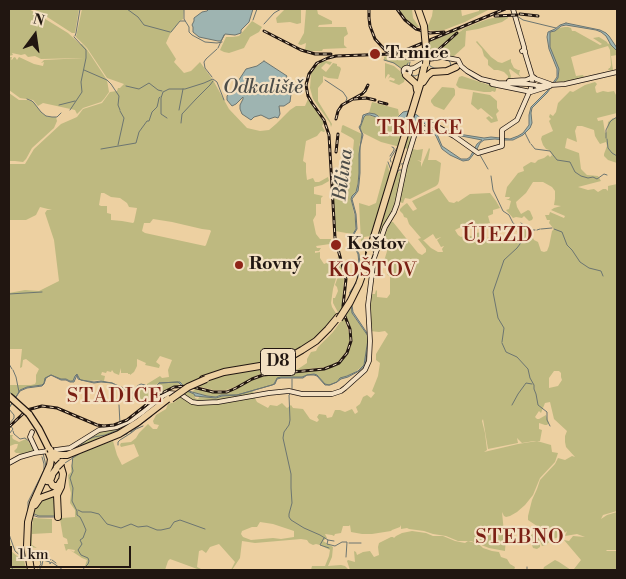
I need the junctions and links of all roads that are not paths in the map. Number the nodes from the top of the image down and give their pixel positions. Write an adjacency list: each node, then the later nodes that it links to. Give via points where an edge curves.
1 (419, 9): 3 (highway, bridge, via 426,30)
2 (514, 9): 7 (main road)
3 (425, 64): 4 (highway, via 444,70); 6 (highway, via 418,76 413,77); 9 (highway, D8)
4 (455, 64): 6 (main road, via 442,57 433,57); 8 (main road); 9 (highway, via 447,71 432,72)
5 (617, 71): 10 (main road); 10 (main road)
6 (409, 72): 9 (highway)
7 (532, 78): 8 (main road); 10 (main road); 11 (main road)
8 (484, 81): 10 (main road, bridge, via 505,85); 11 (main road)
9 (419, 85): 12 (highway, D8); 12 (highway, D8)
10 (554, 85): 11 (main road)
11 (530, 92): 15 (main road, via 517,120 503,129 502,142 481,152 475,152 432,124 429,128 419,127 416,130 397,204 374,258 368,292 371,354 366,369 344,389 328,394 292,391 200,403 169,393)
12 (404, 137): 14 (highway, D8, bridge, via 369,253 355,289 329,330 317,342 290,358 205,379)
13 (9, 396): 17 (highway, bridge, via 28,414)
14 (170, 398): 15 (highway, D8); 15 (highway, D8, via 145,419)
15 (125, 428): 18 (main road, via 99,430 68,448); 19 (highway, D8); 19 (highway, D8)
16 (32, 432): 18 (main road, via 30,436)
17 (49, 449): 19 (highway, via 55,454); 21 (highway, via 61,472 61,482 53,486 50,478); 22 (highway, via 62,470); 23 (highway, via 50,466)
18 (37, 452): 20 (main road)
19 (73, 454): 21 (highway, D8)
20 (9, 463)
21 (58, 467): 23 (highway, D8); 26 (highway, D8)
22 (62, 485): 24 (highway); 25 (highway)
23 (36, 495): 26 (highway, D8)
24 (47, 495): 25 (highway, via 55,496); 26 (highway)
25 (57, 502): 27 (highway)
26 (34, 503): 28 (highway, via 26,546)
27 (58, 516)
28 (32, 570)

